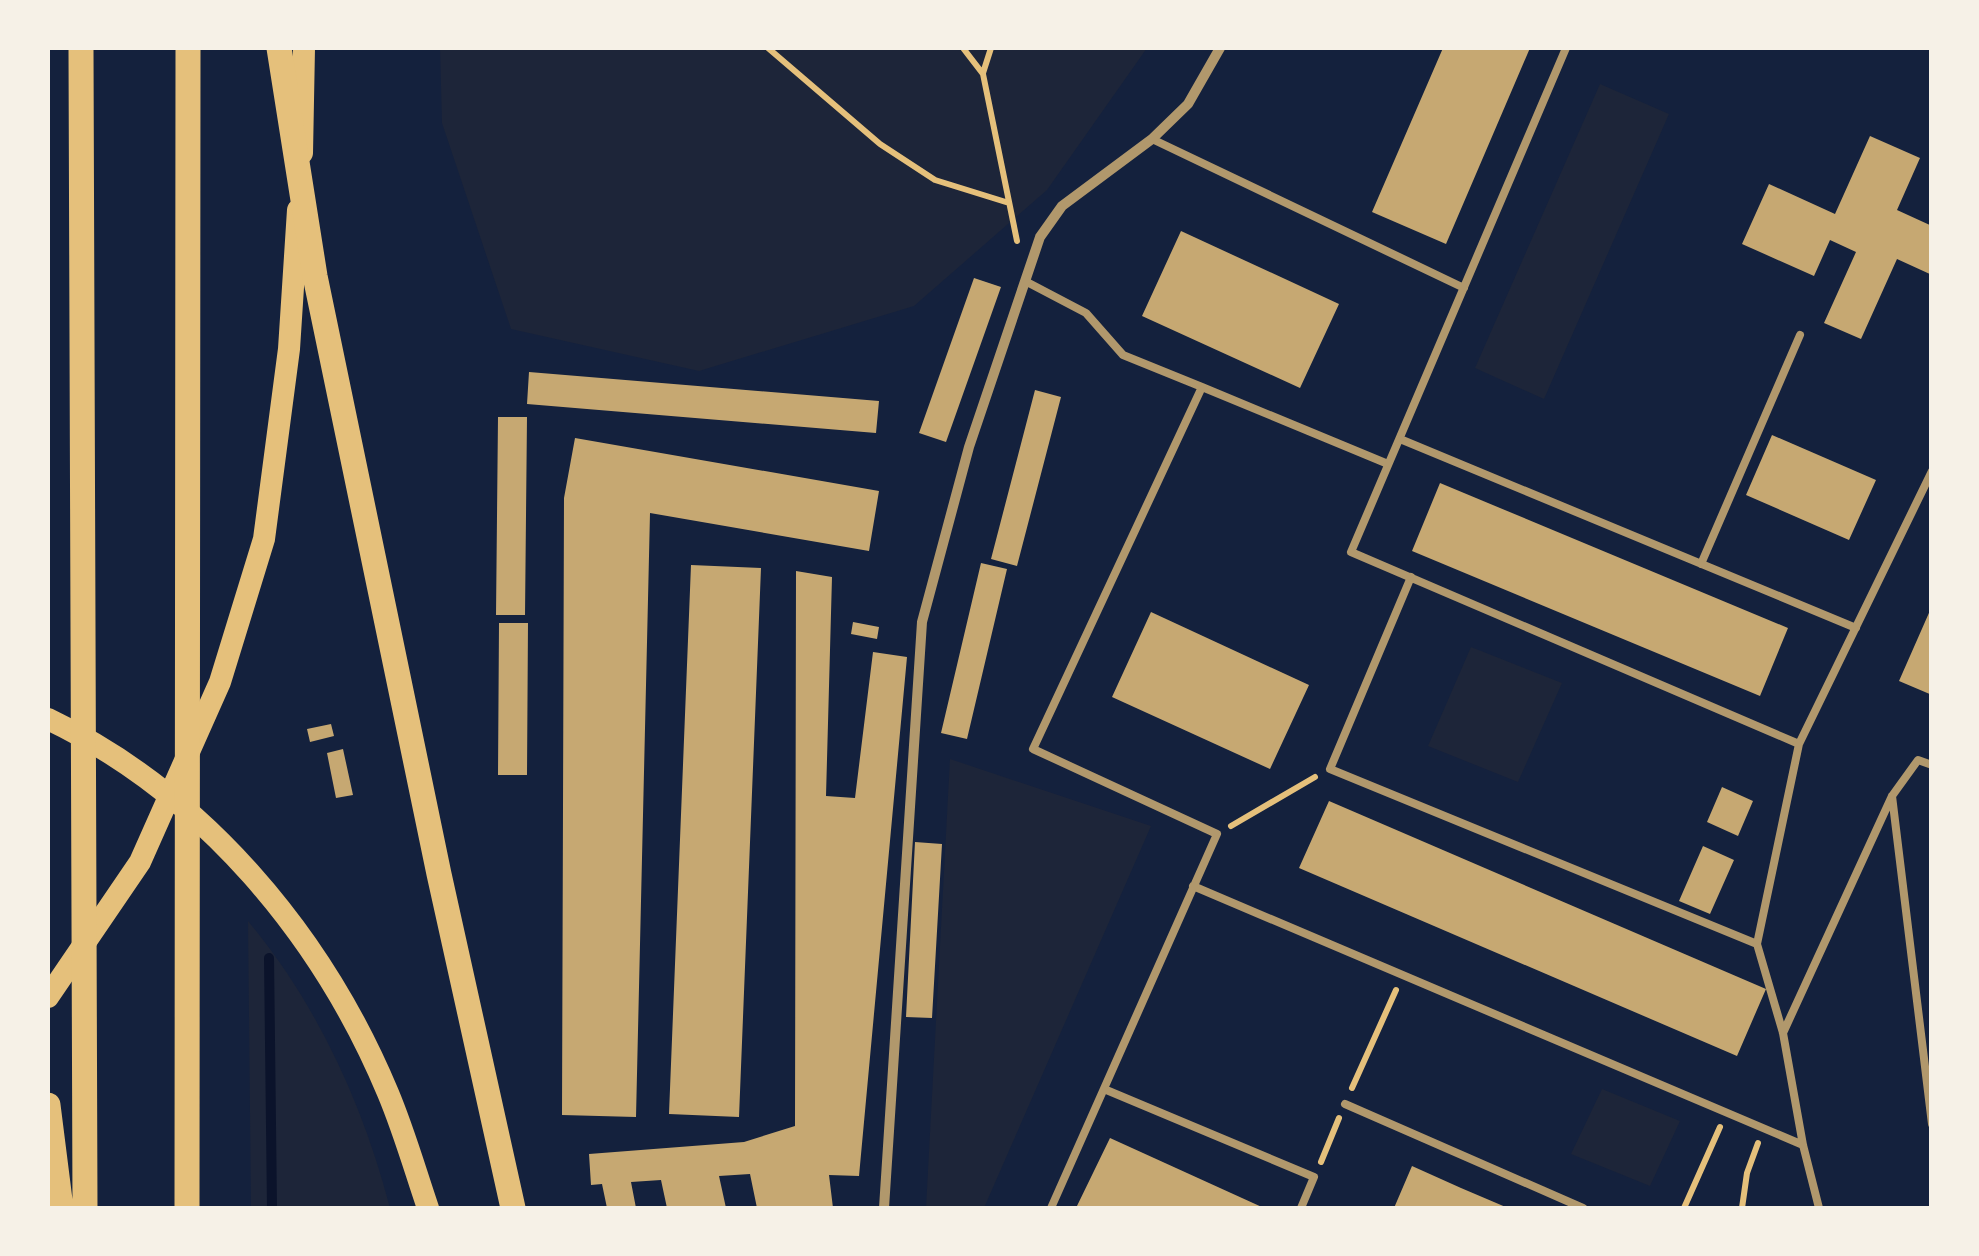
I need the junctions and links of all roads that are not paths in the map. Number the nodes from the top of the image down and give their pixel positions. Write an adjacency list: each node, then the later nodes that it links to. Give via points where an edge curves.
1 (81, 48): 32 (highway)
2 (188, 48): 33 (highway)
3 (279, 48): 35 (highway, via 315,276)
4 (304, 48): 24 (main road, via 289,349 264,539 220,682 140,862)
5 (1220, 48): 7 (street, via 1188,104)
6 (1566, 48): 9 (lane)
7 (1152, 139): 8 (street, via 1062,206 1040,237); 9 (lane)
8 (1025, 280): 11 (lane, via 1086,313 1123,355); 36 (street, via 922,622)
9 (1464, 288): 12 (lane)
10 (1800, 335): 15 (lane)
11 (1202, 386): 13 (lane); 22 (lane, via 1033,750 1217,834)
12 (1400, 439): 13 (lane); 15 (lane)
13 (1388, 464): 16 (lane, via 1351,552)
14 (1932, 471): 17 (lane)
15 (1700, 564): 17 (lane)
16 (1411, 577): 19 (lane); 23 (lane, via 1330,768)
17 (1856, 628): 19 (lane)
18 (48, 719): 34 (main road, via 160,788 231,850 298,934 388,1093)
19 (1799, 744): 23 (lane)
20 (1932, 765): 21 (lane, via 1918,760)
21 (1892, 796): 25 (lane); 29 (lane)
22 (1193, 886): 26 (lane); 30 (lane)
23 (1757, 944): 25 (lane)
24 (48, 997)
25 (1782, 1033): 30 (lane)
26 (1104, 1088): 37 (lane); 38 (lane, via 1314,1176)
27 (48, 1104): 31 (highway)
28 (1345, 1104): 39 (lane)
29 (1932, 1124)
30 (1803, 1144): 40 (lane)
31 (61, 1208)
32 (84, 1208)
33 (186, 1208)
34 (428, 1208)
35 (513, 1208)
36 (884, 1208)
37 (1050, 1208)
38 (1301, 1208)
39 (1584, 1208)
40 (1819, 1208)

